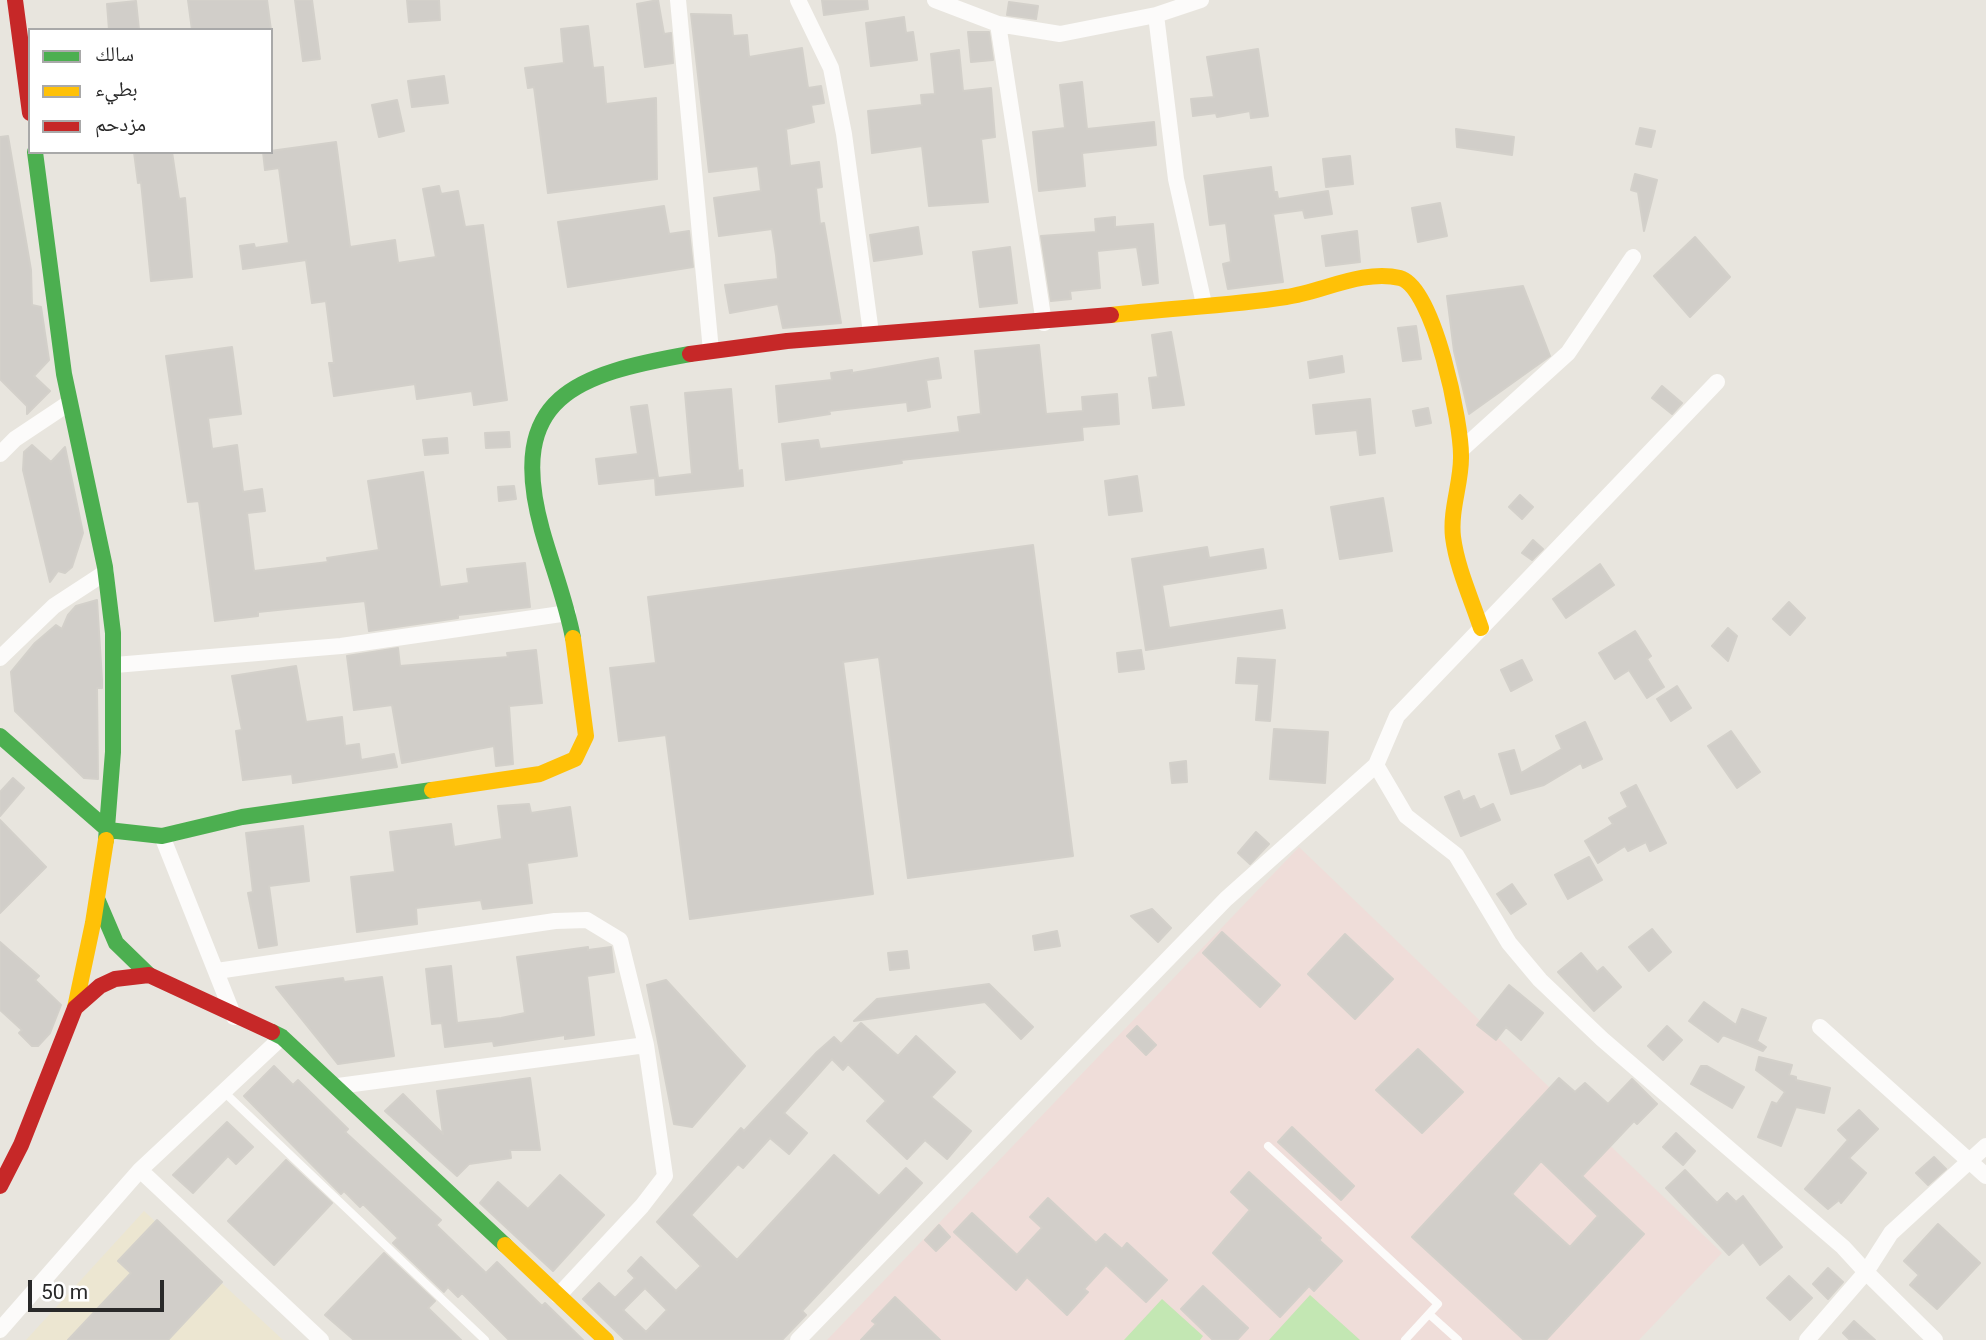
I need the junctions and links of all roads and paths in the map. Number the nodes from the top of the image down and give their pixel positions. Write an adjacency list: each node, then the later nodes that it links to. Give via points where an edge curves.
1 (15, 0): 9 (street)
2 (678, 0): 16 (street)
3 (798, 0): 15 (street, via 831,68)
4 (936, 0): 7 (street)
5 (1201, 0): 6 (street)
6 (1157, 15): 7 (street, via 1059,34); 13 (street, via 1176,179)
7 (998, 24): 14 (street)
8 (0, 28): 9 (street)
9 (19, 34): 10 (street)
10 (28, 99)
11 (35, 154): 18 (street)
12 (1633, 257): 19 (street, via 1568,353)
13 (1204, 304): 14 (street); 19 (street, via 1297,296 1380,276 1413,284 1422,293 1435,327)
14 (1044, 323): 15 (street)
15 (871, 333): 16 (street)
16 (711, 351): 22 (street, via 614,368 575,383 548,410 534,447 530,486)
17 (1717, 382): 23 (street)
18 (69, 403): 20 (street); 21 (street)
19 (1461, 450): 23 (street, via 1452,536)
20 (0, 454)
21 (106, 572): 24 (street, via 54,606); 25 (street)
22 (568, 613): 25 (street, via 341,646); 29 (street, via 586,736 581,754 571,764 540,774 242,817)
23 (1481, 628): 27 (street, via 1397,716)
24 (0, 658)
25 (115, 665): 28 (street)
26 (0, 736): 28 (street)
27 (1376, 765): 46 (street, via 1406,816 1457,855 1509,943 1540,980); 53 (street, via 1226,899)
28 (108, 830): 29 (street); 30 (street)
29 (162, 836): 31 (street)
30 (98, 901): 32 (street, via 117,943); 33 (street)
31 (217, 971): 34 (street); 37 (street, via 587,920 620,940)
32 (149, 975): 33 (street, via 108,982); 34 (street)
33 (75, 1008): 45 (street)
34 (234, 1017): 36 (street)
35 (1820, 1027): 42 (street)
36 (282, 1037): 38 (street); 39 (street)
37 (646, 1045): 38 (street); 47 (street, via 665,1177)
38 (338, 1086): 47 (street)
39 (224, 1092): 43 (street); 51 (lane)
40 (1268, 1146): 48 (lane, via 1438,1304)
41 (1986, 1146): 42 (street)
42 (1970, 1160): 44 (street); 46 (street, via 1891,1233)
43 (140, 1170): 49 (street); 50 (street)
44 (1986, 1175)
45 (0, 1186)
46 (1866, 1272): 56 (street); 57 (street)
47 (558, 1296): 52 (street)
48 (1429, 1314): 54 (lane); 55 (lane)
49 (0, 1330)
50 (321, 1340)
51 (485, 1340)
52 (606, 1340)
53 (798, 1340)
54 (1405, 1340)
55 (1458, 1340)
56 (1807, 1340)
57 (1934, 1340)

